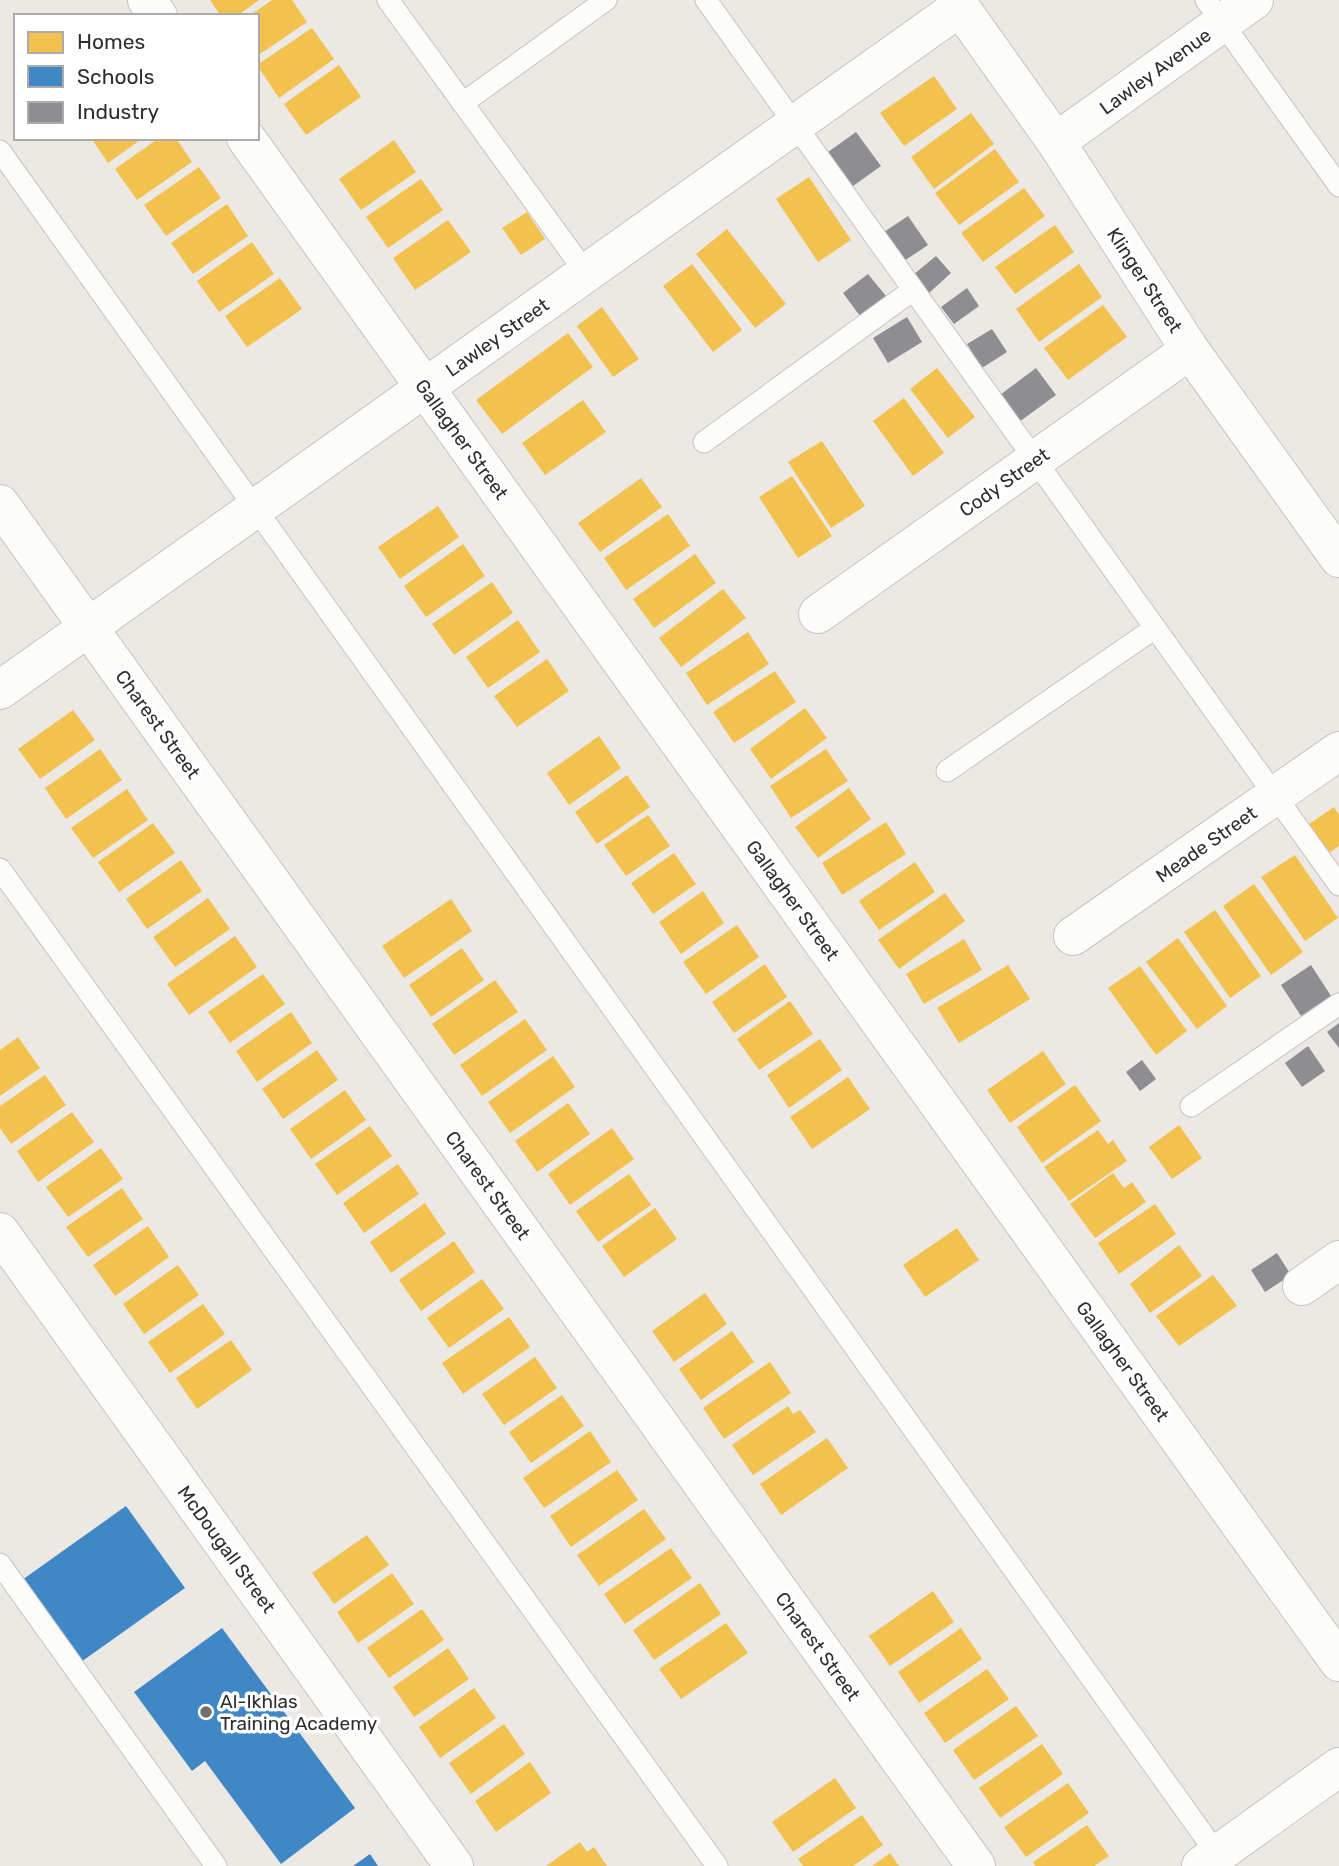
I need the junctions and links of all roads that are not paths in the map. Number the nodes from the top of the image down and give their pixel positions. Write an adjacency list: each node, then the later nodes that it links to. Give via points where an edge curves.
1 (388, 0): 7 (lane)
2 (606, 0): 7 (lane)
3 (706, 0): 8 (lane)
4 (1254, 0): 6 (street, Lawley Avenue)
5 (957, 4): 8 (street, Lawley Street); 10 (street, Klinger Street)
6 (1214, 11): 10 (street, Lawley Avenue); 12 (lane)
7 (463, 103): 13 (lane)
8 (795, 124): 13 (street, Lawley Street); 14 (lane)
9 (247, 140): 16 (street, Gallagher Street)
10 (1056, 142): 15 (street, Klinger Street)
11 (0, 151): 20 (lane)
12 (1339, 186)
13 (586, 273): 16 (street, Lawley Street)
14 (913, 290): 17 (lane); 18 (lane)
15 (1190, 350): 18 (street, Cody Street); 21 (street, Klinger Street)
16 (425, 388): 20 (street, Lawley Street); 38 (street, Gallagher Street)
17 (704, 442)
18 (1035, 460): 22 (street, Cody Street); 24 (lane)
19 (0, 504): 23 (street, Charest Street)
20 (257, 509): 23 (street, Lawley Street); 40 (lane)
21 (1339, 558)
22 (818, 614)
23 (89, 628): 25 (street, Lawley Street); 44 (street, Charest Street)
24 (1154, 628): 27 (lane); 28 (lane)
25 (0, 690)
26 (1339, 751): 28 (street, Meade Street)
27 (947, 771)
28 (1276, 797): 30 (lane); 31 (street, Meade Street)
29 (0, 869): 43 (lane)
30 (1339, 885)
31 (1073, 936)
32 (1339, 1004): 33 (lane)
33 (1191, 1106)
34 (0, 1232): 42 (street, McDougall Street)
35 (1339, 1260): 36 (street)
36 (1302, 1286)
37 (0, 1564): 41 (lane)
38 (1339, 1662)
39 (1339, 1767): 40 (street)
40 (1215, 1862)
41 (216, 1866)
42 (454, 1866)
43 (718, 1866)
44 (976, 1866)

